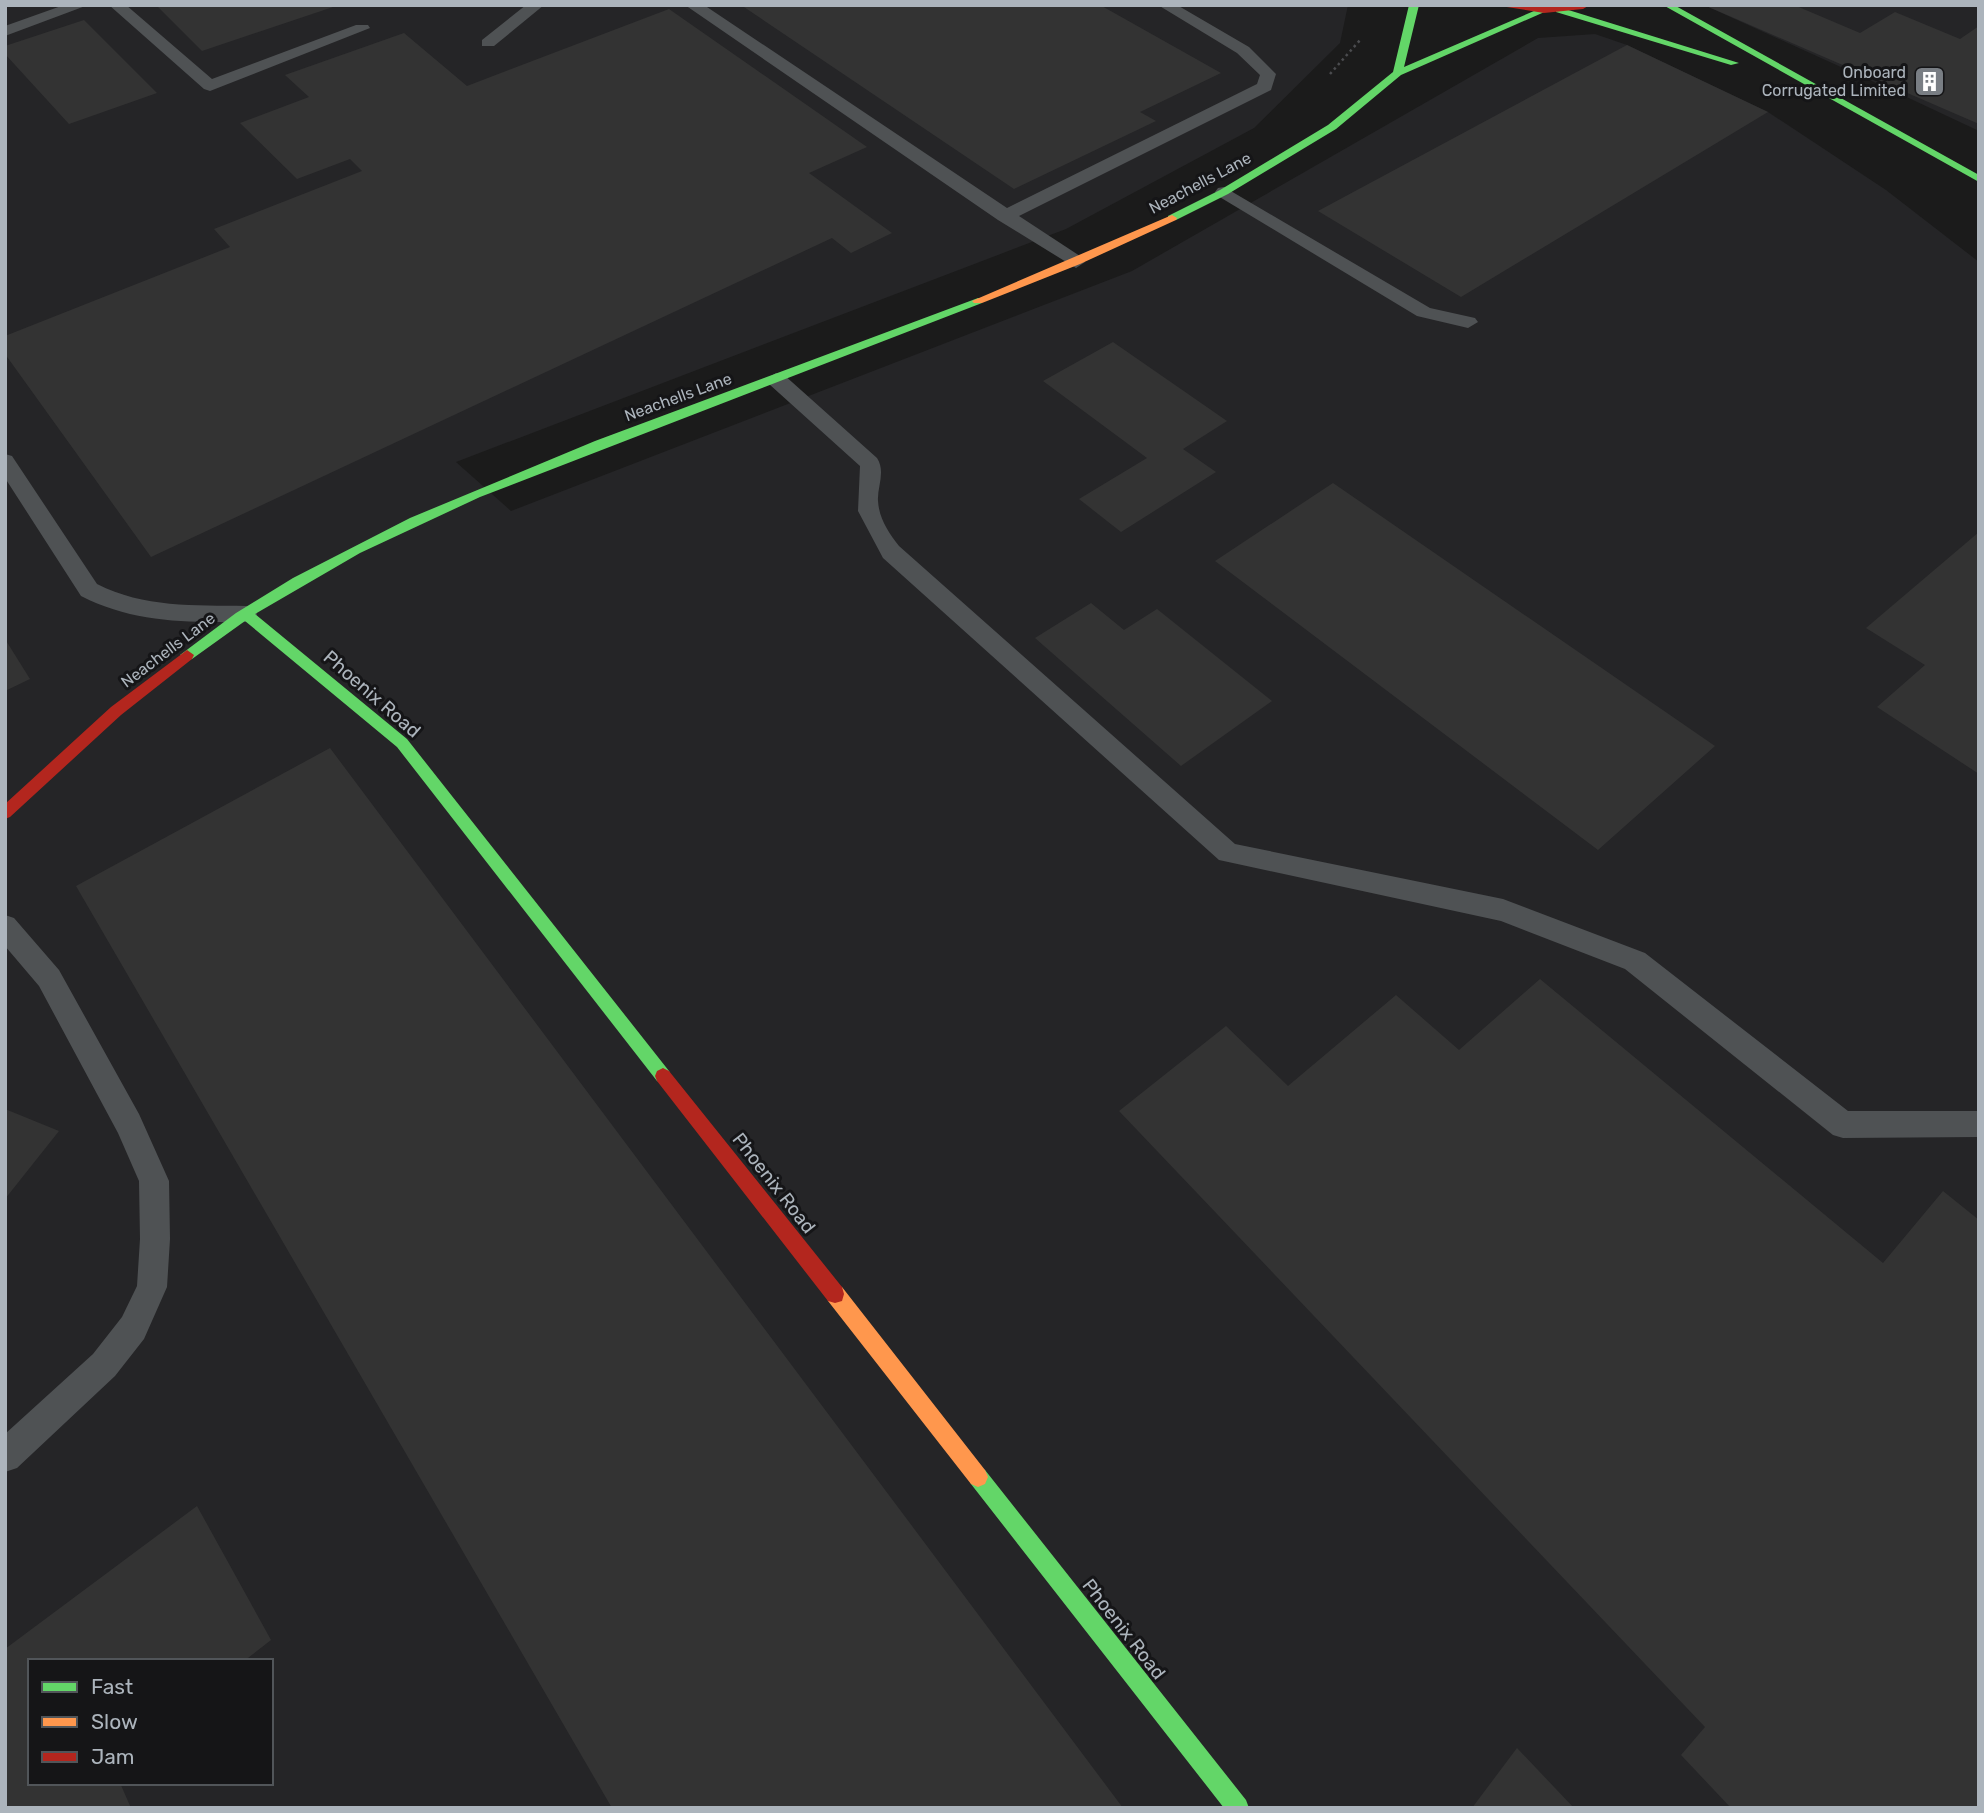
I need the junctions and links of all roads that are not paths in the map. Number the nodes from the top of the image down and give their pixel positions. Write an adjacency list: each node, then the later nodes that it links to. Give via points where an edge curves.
1 (80, 5): 12 (lane)
2 (117, 5): 11 (lane, via 210,86)
3 (536, 5): 13 (lane)
4 (693, 5): 18 (lane)
5 (1166, 5): 18 (lane, via 1243,50 1268,74 1265,87)
6 (1414, 5): 14 (street)
7 (1498, 5): 10 (street)
8 (1587, 5): 10 (street)
9 (1667, 5): 15 (street)
10 (1551, 10): 14 (street, Neachells Lane); 15 (street, via 1636,31)
11 (362, 28)
12 (5, 31)
13 (488, 43)
14 (1398, 73): 17 (street, Neachells Lane, via 1332,127)
15 (1810, 88): 16 (street)
16 (1979, 179)
17 (1224, 192): 19 (street, Neachells Lane); 20 (lane, via 1424,312)
18 (1004, 216): 19 (lane)
19 (1076, 262): 21 (street, Neachells Lane)
20 (1468, 322)
21 (776, 379): 23 (street, Neachells Lane, via 462,499 323,567); 26 (lane, via 870,463 873,473 867,498 872,521 891,552 1228,853 1503,910 1635,961 1843,1125)
22 (5, 461): 23 (lane, via 89,590 137,611)
23 (246, 614): 24 (street, Neachells Lane, via 90,732); 28 (street, Phoenix Road, via 401,743)
24 (5, 813)
25 (5, 926): 27 (lane, via 49,978 155,1181 152,1287 133,1328 104,1365)
26 (1979, 1124)
27 (5, 1456)
28 (1238, 1808)

